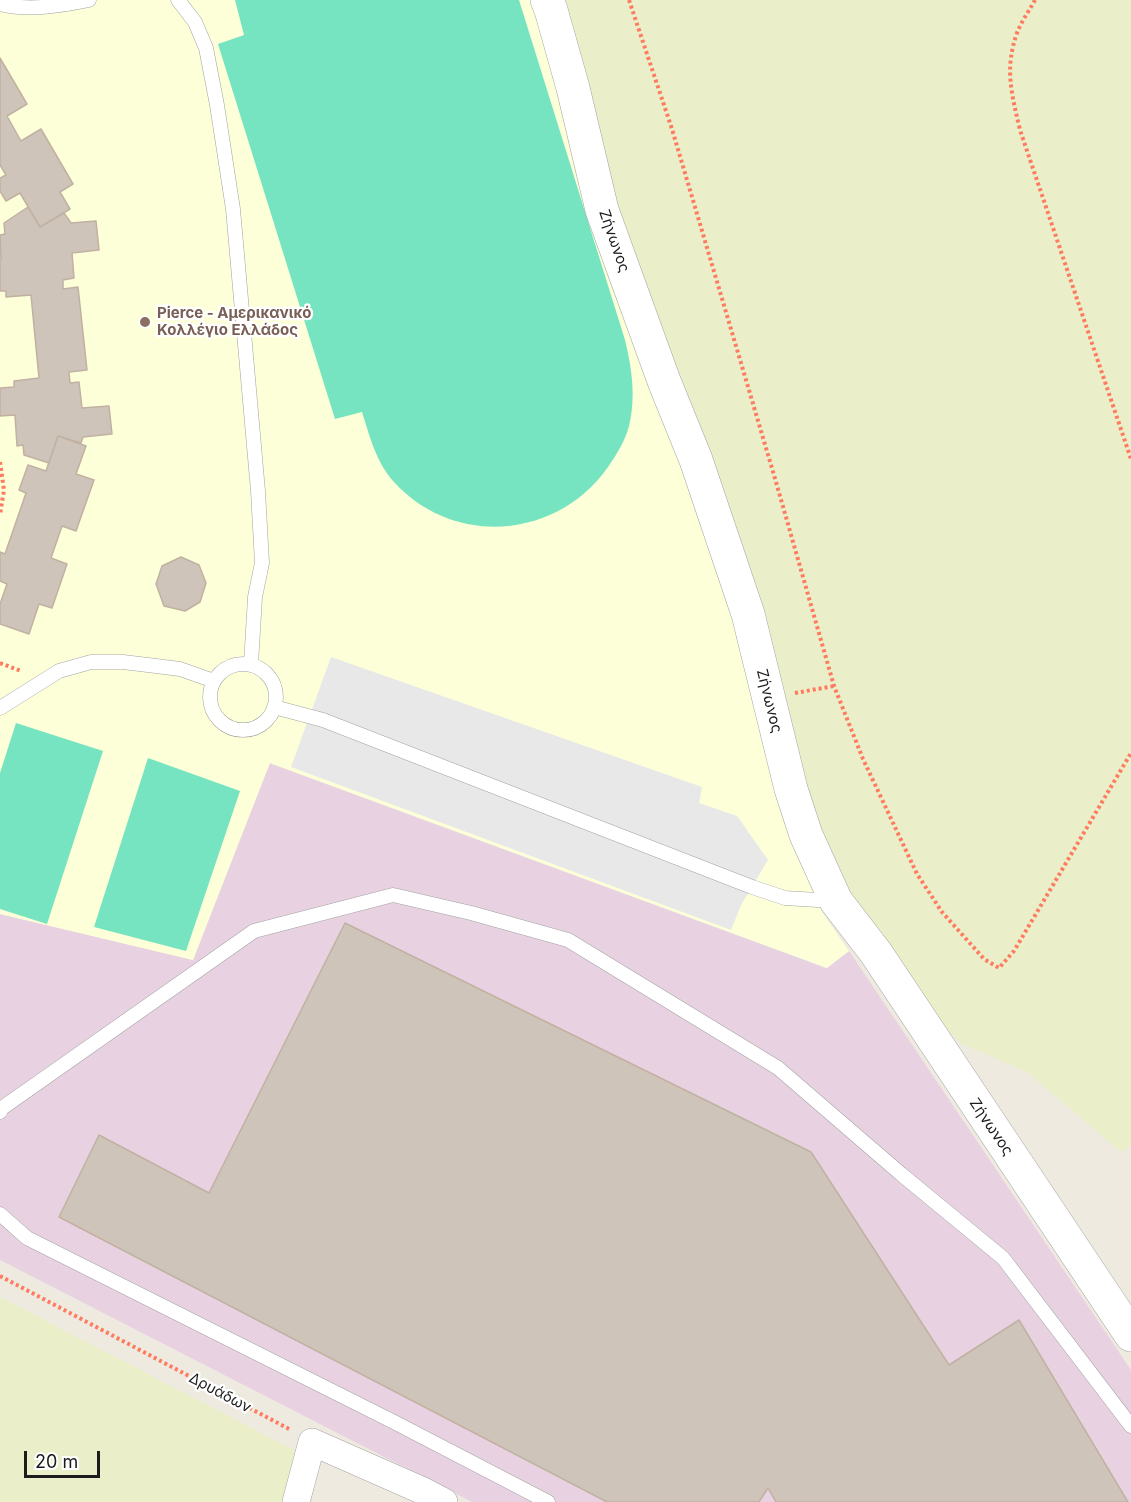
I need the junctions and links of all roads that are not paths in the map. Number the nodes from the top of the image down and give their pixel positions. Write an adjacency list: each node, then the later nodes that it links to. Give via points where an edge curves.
1 (89, 0): 4 (lane, via 18,8)
2 (178, 0): 5 (lane, via 195,22 206,48 233,209 262,563 255,597)
3 (547, 0): 9 (street, Ζήνωνος, via 602,210 696,460 748,614 791,789 806,836)
4 (0, 4)
5 (251, 664): 6 (lane, via 230,667); 7 (lane, via 269,676 276,696)
6 (214, 681): 7 (lane, via 211,703 221,721 231,727 252,729 270,717); 8 (lane, via 180,669 91,662 59,671)
7 (274, 707): 9 (lane, via 323,720 784,898)
8 (0, 708)
9 (836, 901): 12 (street, Ζήνωνος, via 876,953)
10 (0, 1112): 13 (lane, via 254,931 393,895 471,913 568,940 778,1068 1003,1258)
11 (0, 1214): 16 (lane, via 27,1238)
12 (1131, 1335)
13 (1131, 1426)
14 (296, 1502): 15 (street, via 312,1442)
15 (444, 1502)
16 (548, 1502)

